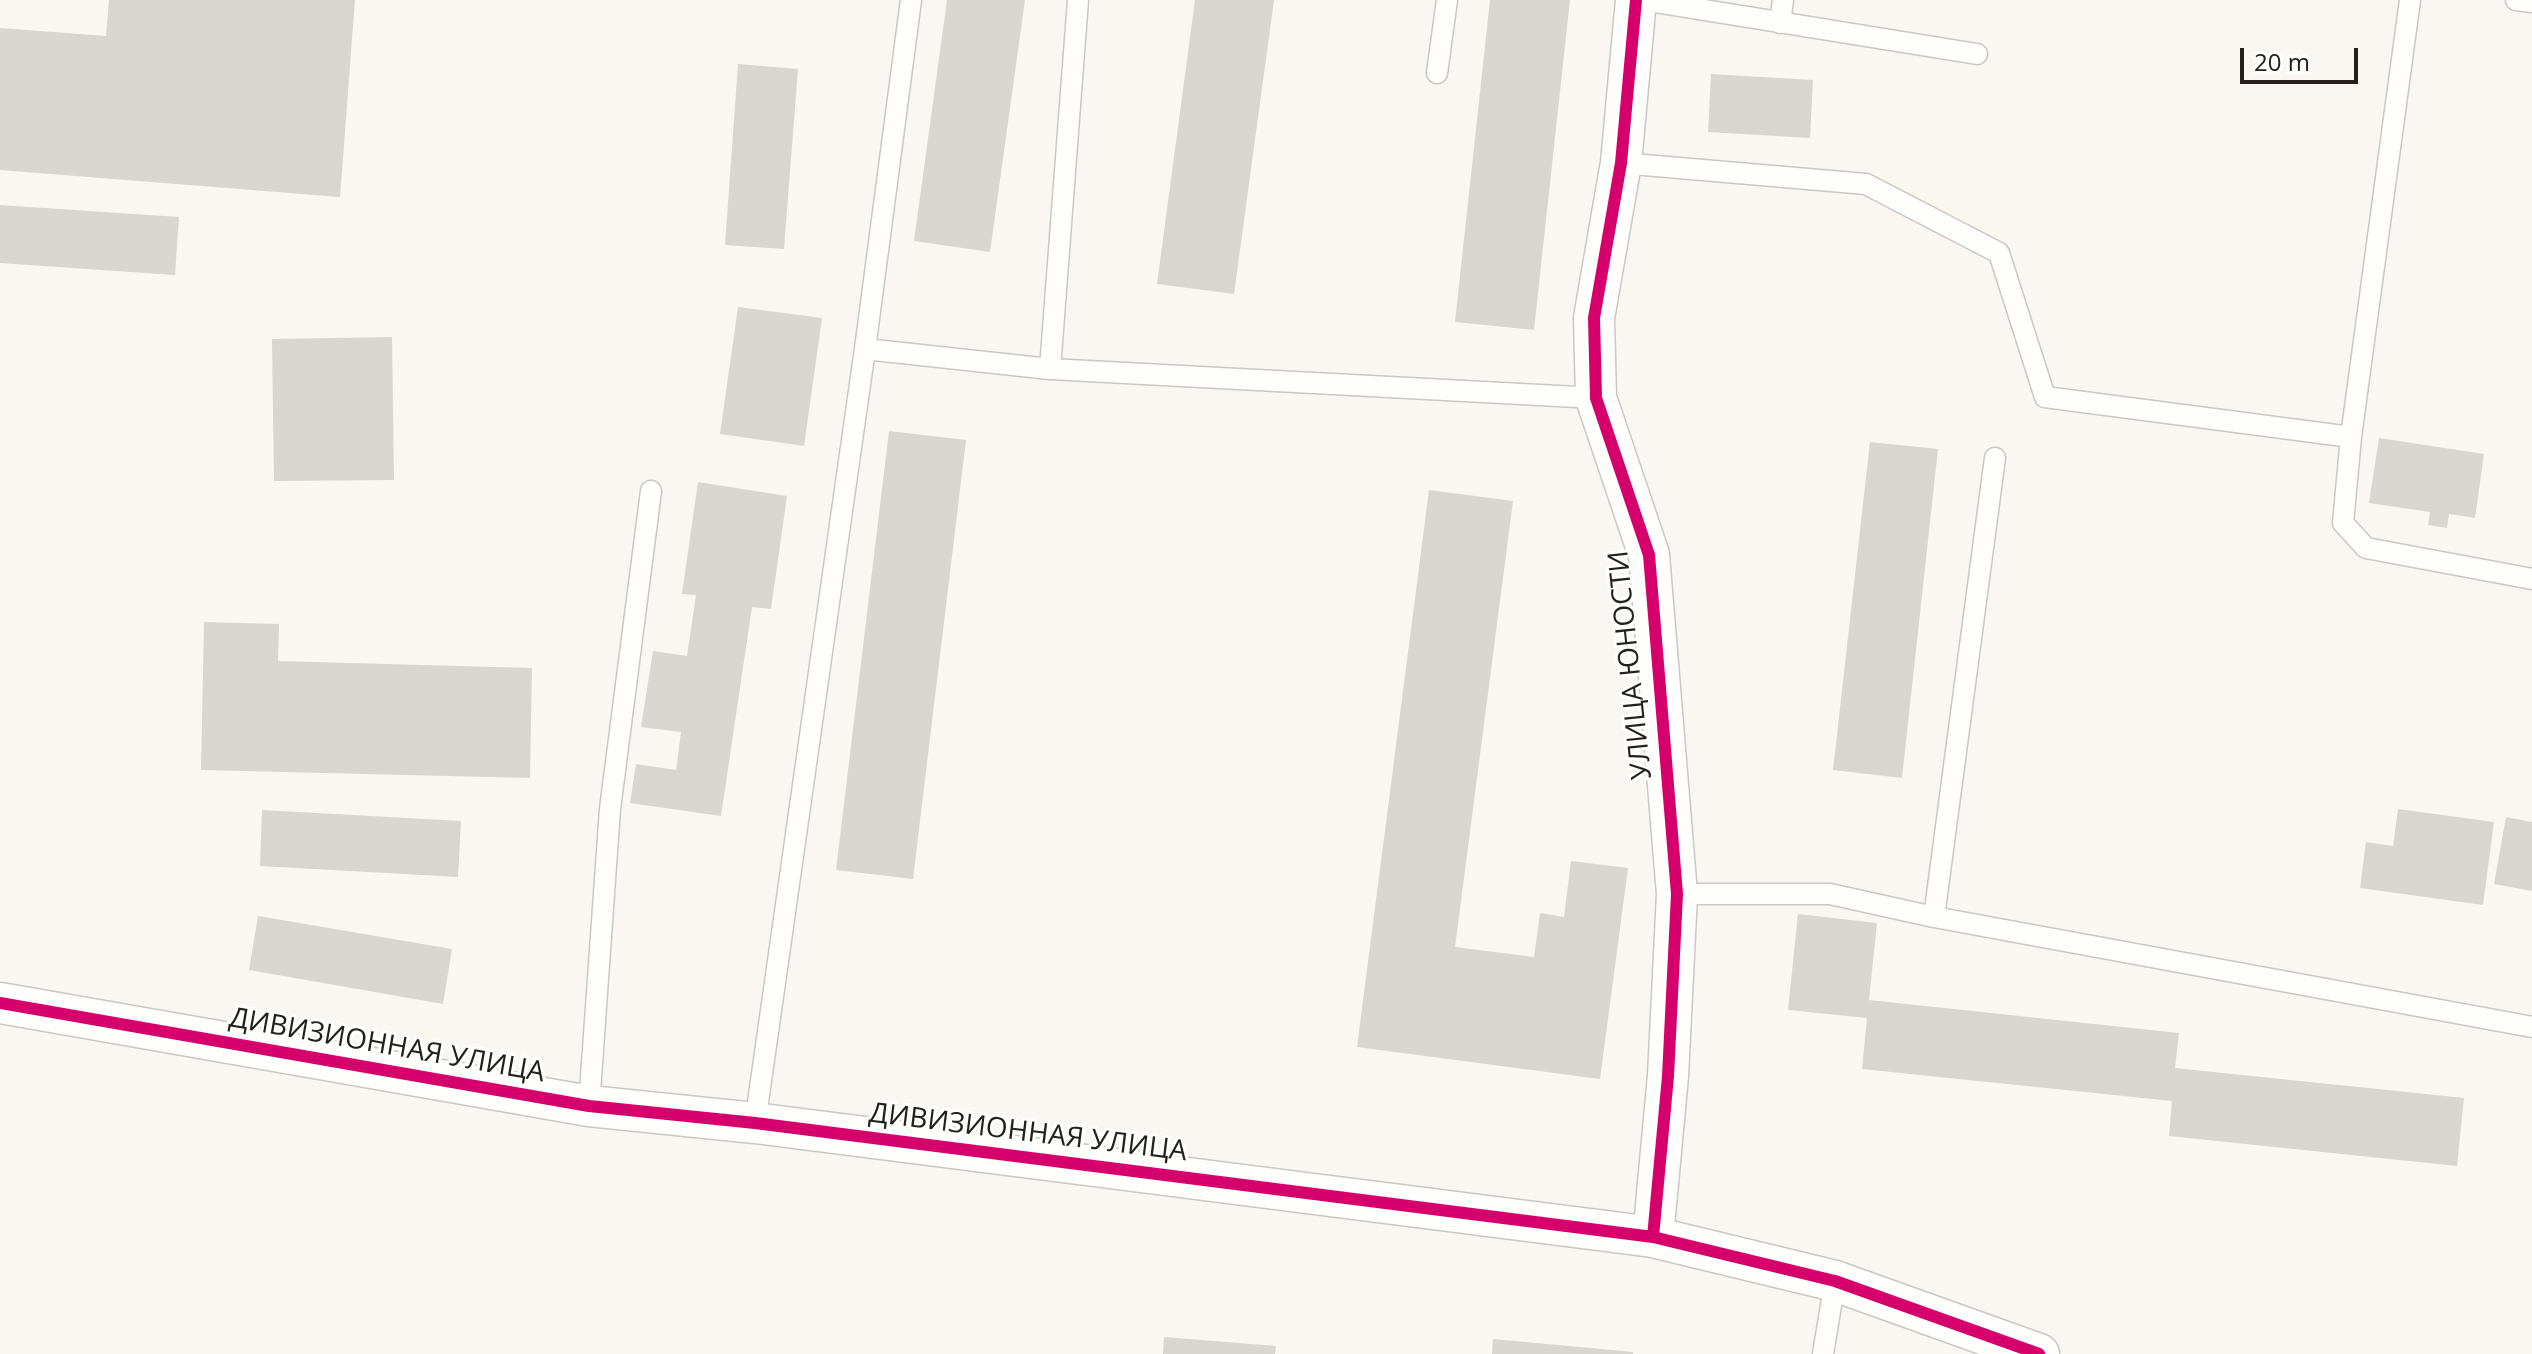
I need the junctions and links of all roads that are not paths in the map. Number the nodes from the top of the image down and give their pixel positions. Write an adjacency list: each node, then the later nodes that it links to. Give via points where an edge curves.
1 (911, 0): 14 (lane)
2 (1078, 0): 15 (lane)
3 (1447, 0): 12 (lane)
4 (1636, 0): 13 (street, УЛИЦА ЮНОСТИ)
5 (1642, 0): 10 (lane)
6 (1783, 0): 10 (lane)
7 (2410, 0): 17 (lane)
8 (2516, 0): 9 (lane)
9 (2532, 2)
10 (1780, 23): 11 (lane)
11 (1977, 54)
12 (1437, 73)
13 (1621, 163): 16 (street, УЛИЦА ЮНОСТИ, via 1594,318); 17 (lane, via 1866,184 1999,253 2045,397)
14 (865, 349): 15 (lane); 26 (lane)
15 (1050, 369): 16 (lane)
16 (1596, 398): 21 (street, УЛИЦА ЮНОСТИ, via 1649,555)
17 (2351, 437): 20 (lane, via 2343,523 2366,548)
18 (1995, 458): 22 (lane)
19 (651, 491): 25 (lane, via 610,809)
20 (2532, 579)
21 (1677, 894): 22 (lane, via 1830,894); 27 (street, УЛИЦА ЮНОСТИ)
22 (1934, 917): 24 (lane)
23 (0, 1003): 25 (street, ДИВИЗИОННАЯ УЛИЦА)
24 (2532, 1027)
25 (589, 1106): 26 (street, ДИВИЗИОННАЯ УЛИЦА)
26 (755, 1123): 27 (street, ДИВИЗИОННАЯ УЛИЦА)
27 (1653, 1237): 28 (street, ДИВИЗИОННАЯ УЛИЦА)
28 (1835, 1281): 29 (lane); 30 (street, ДИВИЗИОННАЯ УЛИЦА)
29 (1823, 1354)
30 (2039, 1354)

